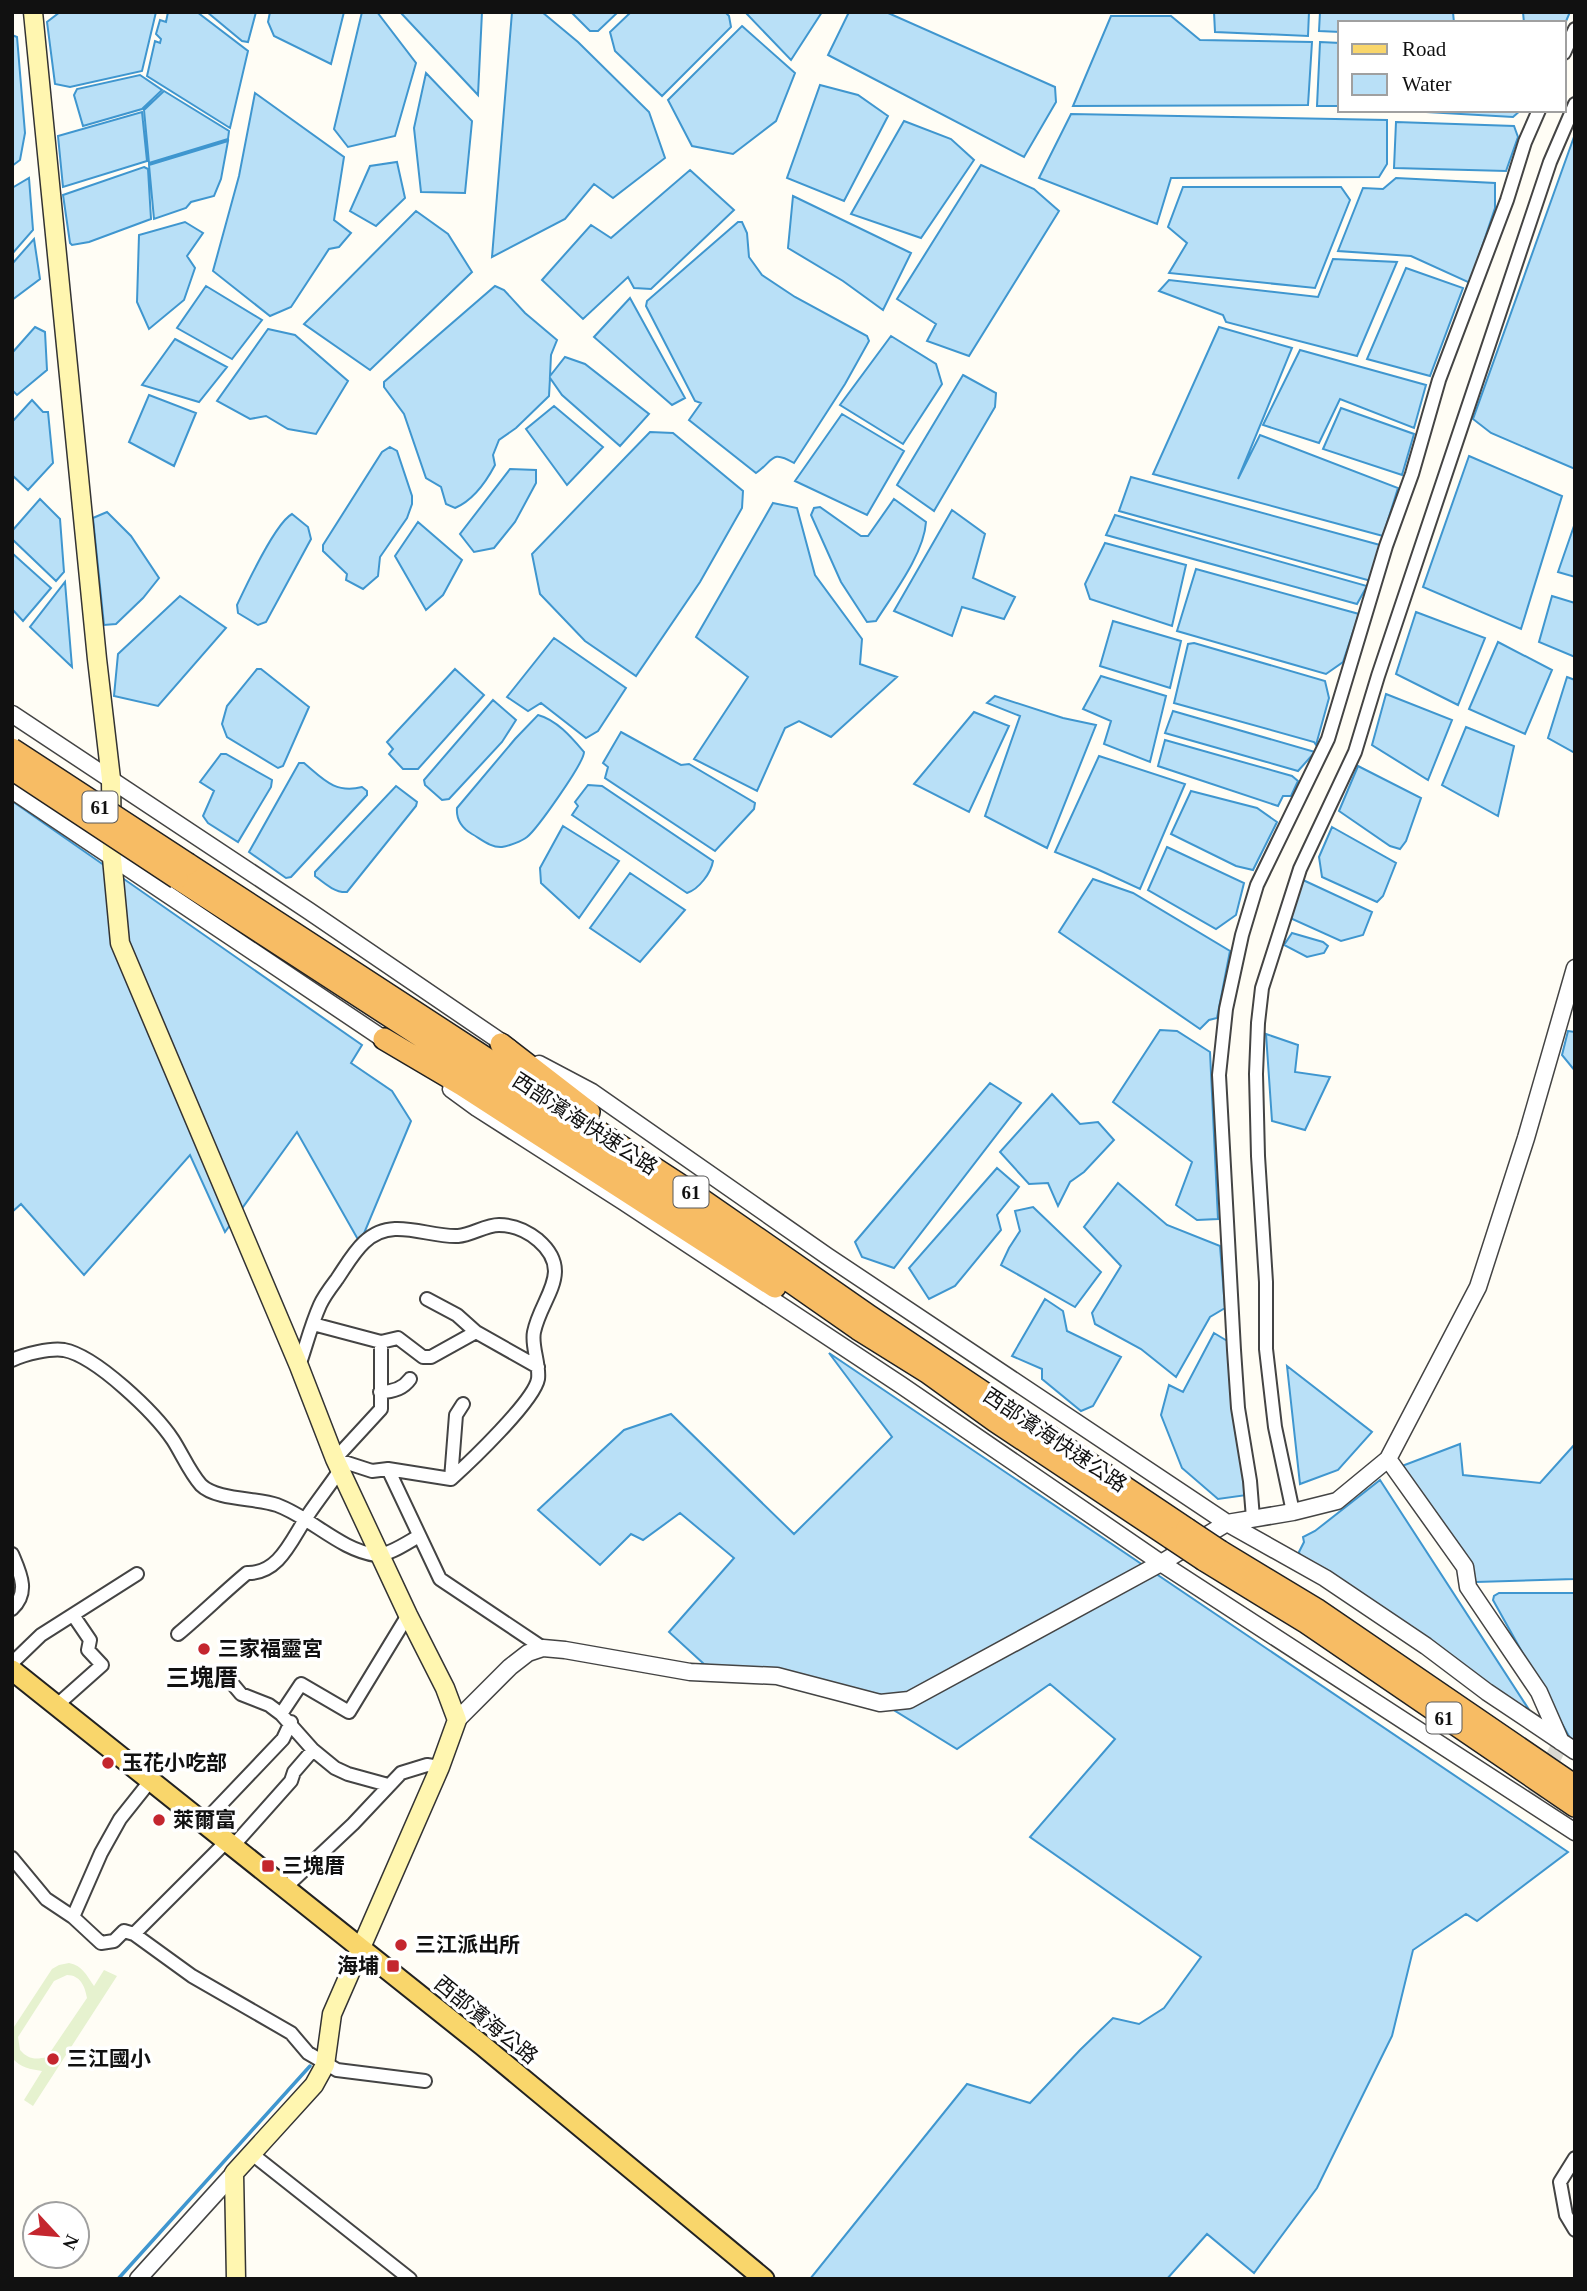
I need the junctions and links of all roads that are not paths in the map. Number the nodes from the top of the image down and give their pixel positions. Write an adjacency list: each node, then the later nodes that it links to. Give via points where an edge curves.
1 (33, 12): 9 (main road)
2 (1575, 29): 3 (street)
3 (1566, 49)
4 (1575, 104): 31 (street, via 1550,162 1355,752 1300,869 1262,988 1256,1074 1266,1349)
5 (1538, 112): 32 (street, via 1439,380 1328,739 1257,885 1226,1009 1219,1075 1238,1408)
6 (12, 714): 9 (street)
7 (12, 749): 12 (highway, 61, bridge)
8 (12, 769): 12 (highway, 61, bridge)
9 (111, 779): 11 (main road); 15 (street)
10 (12, 790): 11 (street)
11 (112, 858): 14 (street); 21 (main road, via 120,943)
12 (183, 871): 26 (highway, 西部濱海快速公路 / 61, via 859,1329)
13 (1575, 968): 27 (street, via 1527,1138 1478,1287)
14 (384, 1039): 26 (highway, via 930,1384); 39 (street, via 477,1108 901,1385)
15 (501, 1044): 26 (highway, via 598,1119 866,1301); 34 (street, via 592,1092 827,1256)
16 (427, 1299): 18 (street)
17 (313, 1324): 19 (street); 21 (street); 22 (street, via 321,1303 357,1250 378,1232 410,1229 461,1236 495,1225 510,1226 529,1233 545,1247 555,1265 555,1279 534,1333)
18 (477, 1332): 19 (street, via 431,1357 423,1357 398,1338); 22 (street)
19 (381, 1342): 24 (street)
20 (12, 1360): 33 (street, via 62,1349 79,1355 123,1388 169,1435 202,1486 276,1504)
21 (299, 1366): 28 (main road)
22 (538, 1367): 30 (street, via 537,1382 527,1400)
23 (410, 1379): 24 (street, via 392,1392)
24 (380, 1392): 28 (street, via 381,1409)
25 (463, 1404): 30 (street, via 457,1415)
26 (1000, 1414): 37 (highway, 西部濱海快速公路 / 61, bridge)
27 (1388, 1460): 31 (street, via 1337,1502); 53 (street, via 1465,1567 1468,1587 1539,1692)
28 (338, 1464): 29 (street, via 372,1471); 33 (street); 38 (main road)
29 (388, 1469): 30 (street); 35 (street)
30 (451, 1479)
31 (1289, 1513): 32 (street)
32 (1255, 1517): 34 (street)
33 (305, 1518): 38 (street, via 355,1550); 45 (street, via 290,1548 258,1573 247,1573)
34 (1227, 1523): 39 (street); 53 (street, via 1314,1572)
35 (419, 1536): 38 (street); 46 (street, via 440,1578)
36 (12, 1554): 41 (street, via 24,1583)
37 (1212, 1555): 44 (highway, 61, via 1268,1599); 44 (highway, 61, via 1264,1577)
38 (380, 1556): 43 (main road)
39 (1161, 1563): 46 (street, via 909,1700 880,1703 777,1676 690,1672); 61 (street)
40 (137, 1574): 42 (street)
41 (12, 1609)
42 (73, 1615): 47 (street, via 41,1635); 50 (street, via 90,1640 88,1650 102,1665)
43 (408, 1615): 51 (street, via 349,1712 301,1684); 52 (main road)
44 (1315, 1619): 58 (highway, 61); 59 (highway, 61)
45 (178, 1634)
46 (543, 1648): 52 (street, via 510,1667)
47 (12, 1662)
48 (12, 1670): 50 (main road, 西部濱海公路)
49 (231, 1682): 51 (street, via 241,1694)
50 (57, 1705): 56 (main road, 西部濱海公路)
51 (286, 1718): 54 (street); 60 (street, via 284,1739)
52 (457, 1720): 55 (main road)
53 (1568, 1746)
54 (313, 1750): 57 (street, via 335,1768); 62 (street, via 291,1781)
55 (440, 1767): 57 (street, via 427,1765 401,1773); 67 (main road)
56 (151, 1780): 60 (main road, 西部濱海公路); 65 (street, via 113,1830)
57 (388, 1785): 64 (street)
58 (1575, 1786)
59 (1575, 1806)
60 (204, 1822): 62 (main road, 西部濱海公路)
61 (1575, 1832)
62 (230, 1843): 64 (main road, 西部濱海公路); 66 (street)
63 (12, 1858): 65 (street, via 46,1899)
64 (286, 1887): 67 (main road, 西部濱海公路)
65 (73, 1917): 66 (street, via 101,1943 114,1941 124,1931)
66 (134, 1934): 68 (street, via 192,1976 291,2033)
67 (362, 1948): 68 (main road, via 331,2014); 77 (main road, 西部濱海公路)
68 (325, 2064): 69 (street, via 337,2070); 70 (main road, via 314,2085)
69 (425, 2081)
70 (252, 2154): 72 (main road); 76 (street)
71 (1575, 2158): 73 (street, via 1560,2182 1566,2215)
72 (234, 2174): 74 (street); 75 (main road)
73 (1575, 2230)
74 (138, 2279)
75 (236, 2279)
76 (410, 2279)
77 (764, 2279)

